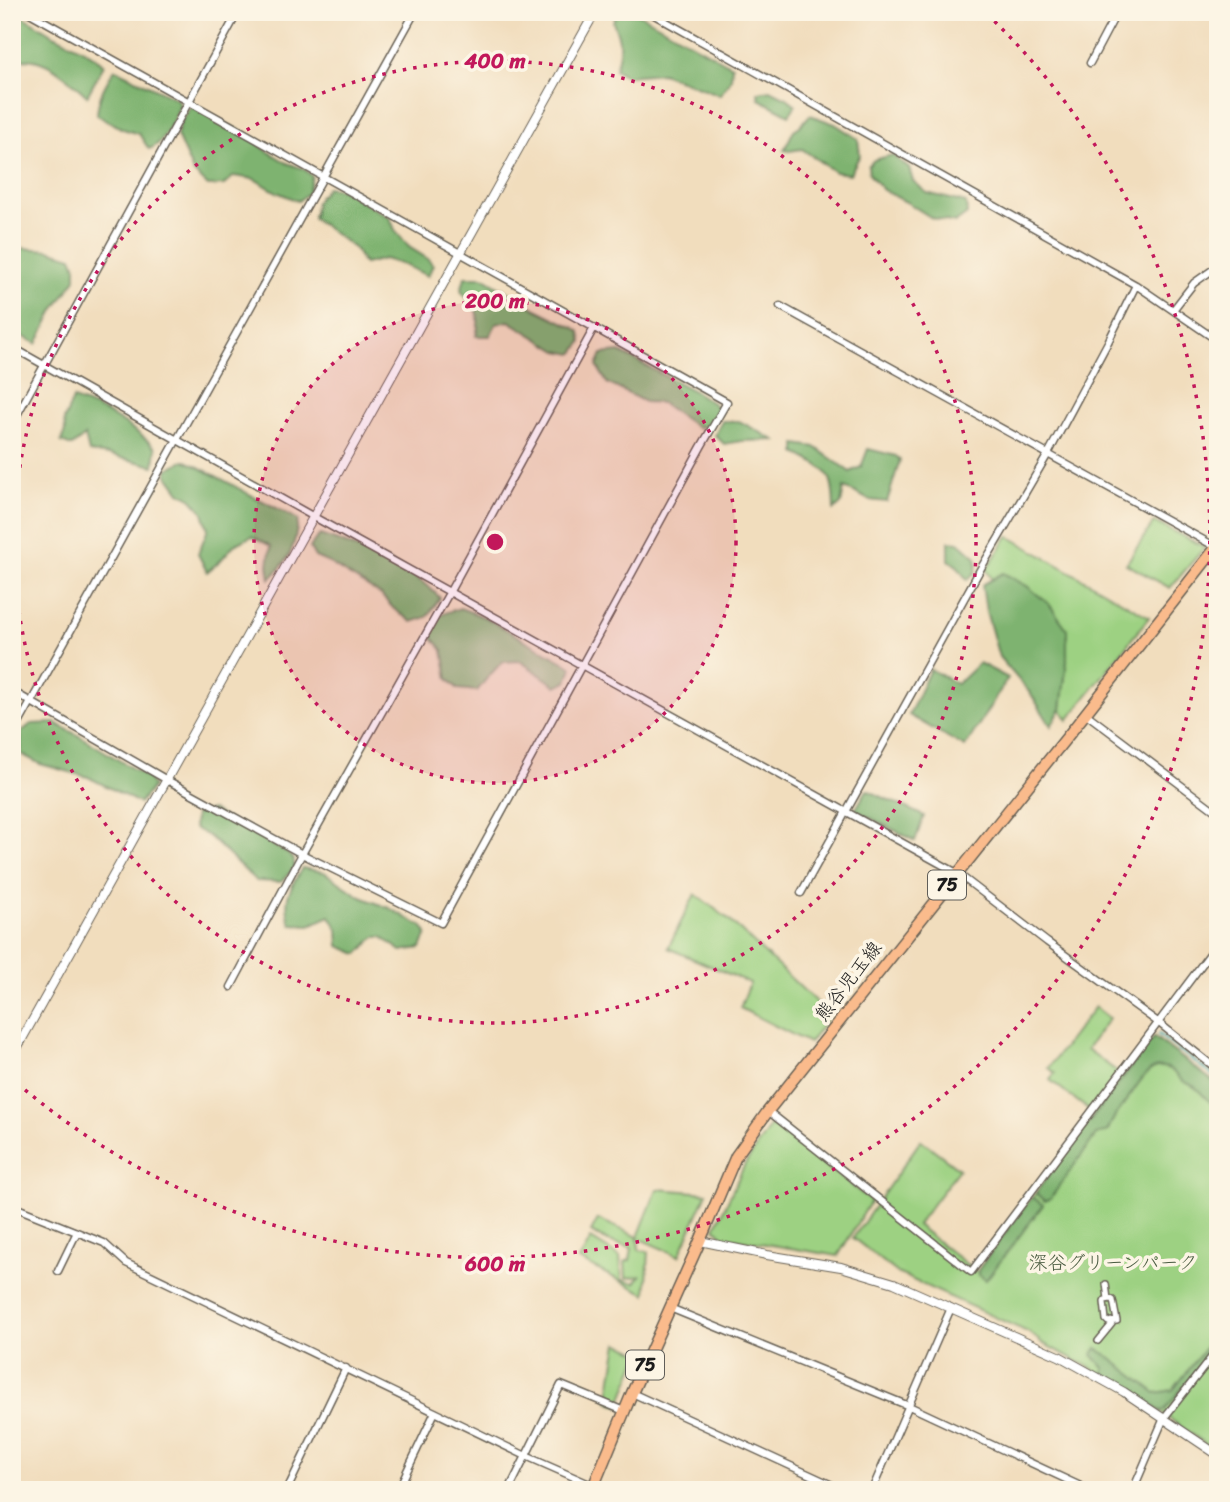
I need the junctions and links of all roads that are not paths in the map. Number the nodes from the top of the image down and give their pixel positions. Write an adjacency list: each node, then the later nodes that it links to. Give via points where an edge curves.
1 (28, 12): 8 (street)
2 (238, 12): 8 (street)
3 (415, 12): 9 (street)
4 (595, 12): 10 (street)
5 (649, 12): 12 (street)
6 (1117, 12): 7 (street)
7 (1090, 63)
8 (190, 103): 9 (street); 18 (street)
9 (323, 177): 10 (street); 20 (street)
10 (460, 254): 15 (street); 22 (street)
11 (1218, 266): 14 (street, via 1194,283)
12 (1136, 285): 14 (street); 21 (street)
13 (780, 306): 21 (street)
14 (1174, 310): 16 (street)
15 (594, 328): 24 (street); 25 (street, via 727,402)
16 (1218, 341)
17 (12, 347): 18 (street)
18 (45, 365): 19 (street); 20 (street)
19 (12, 424)
20 (177, 440): 22 (street); 27 (street)
21 (1048, 454): 23 (street); 31 (street)
22 (314, 517): 24 (street); 30 (street)
23 (1217, 546): 28 (main road, 熊谷児玉線 / 75)
24 (450, 593): 25 (street); 33 (street)
25 (582, 665): 31 (street); 33 (street, via 441,923)
26 (12, 691): 27 (street)
27 (32, 702): 29 (street); 30 (street)
28 (1085, 713): 32 (street); 34 (main road, 熊谷児玉線 / 75)
29 (12, 736)
30 (167, 779): 33 (street); 40 (street)
31 (846, 812): 34 (street); 35 (street)
32 (1218, 813)
33 (302, 854): 37 (street)
34 (957, 873): 38 (street); 43 (main road, 熊谷児玉線 / 75)
35 (801, 893)
36 (1218, 943): 38 (street)
37 (231, 987)
38 (1159, 1023): 42 (street); 43 (street, via 971,1272)
39 (12, 1036): 40 (street)
40 (22, 1041): 41 (street)
41 (12, 1057)
42 (1218, 1070)
43 (768, 1111): 46 (main road, 熊谷児玉線 / 75, via 736,1156)
44 (12, 1206): 45 (street)
45 (77, 1232): 47 (street); 57 (street, via 104,1243 126,1262)
46 (700, 1241): 50 (main road, 熊谷児玉線 / 75); 51 (street, via 841,1267 894,1283)
47 (58, 1271)
48 (1106, 1284): 49 (street)
49 (1108, 1299): 52 (street); 54 (street, via 1113,1300 1117,1321)
50 (670, 1308): 58 (main road, 熊谷児玉線 / 75); 59 (street)
51 (951, 1308): 59 (street); 62 (street, via 1059,1356)
52 (1105, 1311): 53 (street); 54 (street)
53 (1096, 1313)
54 (1111, 1321): 55 (street)
55 (1098, 1341)
56 (1218, 1349): 62 (street)
57 (346, 1368): 61 (street); 66 (street)
58 (632, 1393): 60 (main road, 熊谷児玉線 / 75); 69 (street)
59 (908, 1406): 70 (street); 71 (street)
60 (624, 1411): 64 (street, via 561,1385); 65 (main road, 熊谷児玉線 / 75)
61 (435, 1412): 64 (street); 67 (street)
62 (1164, 1419): 63 (street); 72 (street)
63 (1218, 1455)
64 (526, 1456): 65 (street); 68 (street)
65 (593, 1488)
66 (287, 1490)
67 (398, 1490)
68 (509, 1490)
69 (844, 1490)
70 (872, 1490)
71 (1089, 1490)
72 (1133, 1490)

